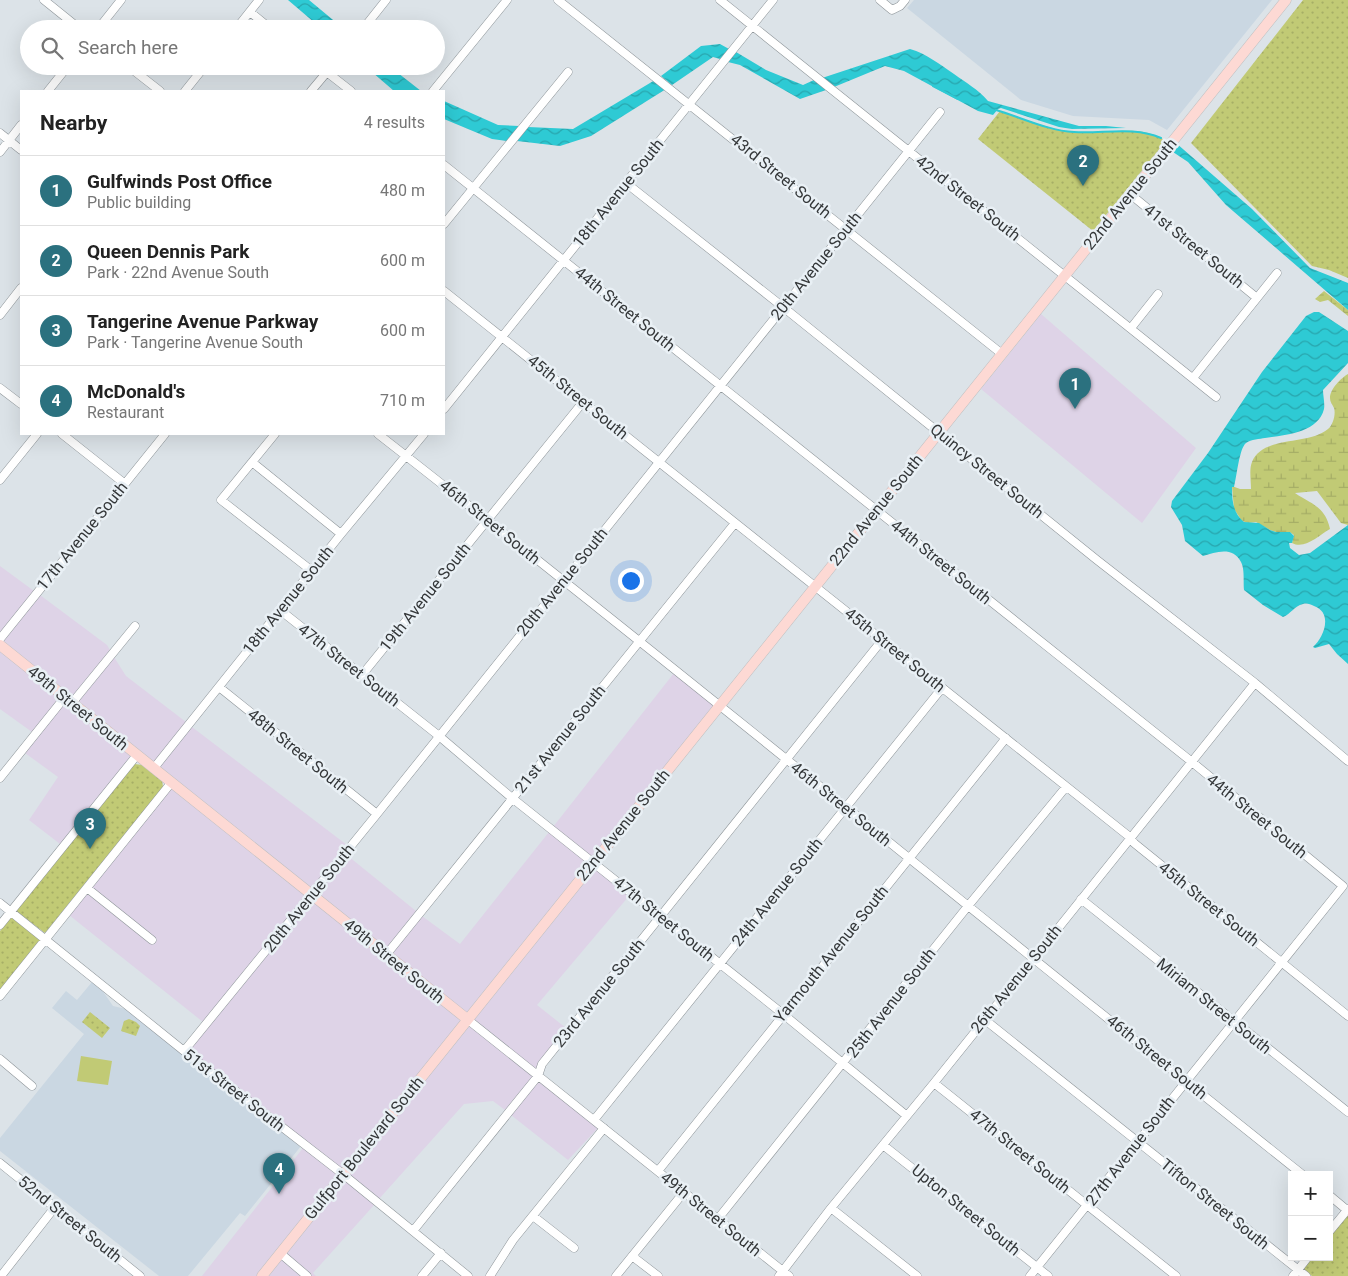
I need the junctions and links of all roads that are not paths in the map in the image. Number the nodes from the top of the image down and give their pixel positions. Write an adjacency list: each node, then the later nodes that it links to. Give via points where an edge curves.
1 (44, 0): 13 (street)
2 (121, 0): 14 (street)
3 (259, 0): 12 (street)
4 (386, 0): 17 (street)
5 (507, 0): 30 (street)
6 (558, 0): 31 (street, 43rd Street South)
7 (720, 0): 18 (street, 42nd Street South)
8 (773, 0): 18 (street, 18th Avenue South)
9 (880, 0): 10 (street, via 892,10)
10 (905, 0)
11 (1286, 0): 42 (main road, 22nd Avenue South)
12 (250, 12): 15 (street); 16 (street)
13 (69, 20)
14 (105, 20)
15 (243, 20)
16 (260, 20)
17 (369, 20)
18 (752, 26): 31 (street, 18th Avenue South); 37 (street, 42nd Street South)
19 (568, 72): 41 (street)
20 (61, 75): 25 (street)
21 (140, 75): 26 (street)
22 (198, 75): 27 (street)
23 (324, 75): 28 (street)
24 (335, 75): 29 (street)
25 (49, 90)
26 (159, 90)
27 (186, 90)
28 (313, 90)
29 (350, 90)
30 (434, 90)
31 (689, 103): 40 (street, 18th Avenue South); 44 (street, 43rd Street South)
32 (940, 112): 37 (street, 20th Avenue South)
33 (20, 126): 35 (street)
34 (0, 133): 35 (street)
35 (9, 140): 36 (street); 38 (street)
36 (20, 149)
37 (908, 150): 44 (street, 20th Avenue South); 47 (street, 42nd Street South)
38 (0, 152)
39 (445, 166): 41 (street, 44th Street South)
40 (626, 183): 45 (street, 18th Avenue South); 53 (street, Quincy Street South)
41 (473, 189): 43 (street); 45 (street, 44th Street South)
42 (1130, 194): 47 (main road, 22nd Avenue South); 51 (street, 41st Street South)
43 (445, 223)
44 (846, 229): 53 (street, 20th Avenue South); 57 (street, 43rd Street South)
45 (564, 260): 56 (street, 18th Avenue South); 59 (street, 44th Street South)
46 (1278, 273): 51 (street)
47 (1065, 275): 55 (street, 42nd Street South); 57 (main road, 22nd Avenue South)
48 (20, 289): 52 (street)
49 (445, 292): 56 (street, 45th Street South)
50 (1158, 294): 55 (street)
51 (1257, 298): 58 (street)
52 (3, 305): 54 (street)
53 (783, 306): 59 (street, 20th Avenue South); 65 (street, Quincy Street South)
54 (0, 316)
55 (1131, 328): 58 (street, 42nd Street South)
56 (503, 337): 62 (street, 45th Street South); 64 (street, 18th Avenue South)
57 (1002, 354): 65 (main road, 22nd Avenue South)
58 (1193, 378): 61 (street, 42nd Street South)
59 (720, 385): 74 (street, 20th Avenue South); 77 (street, 44th Street South)
60 (0, 388): 63 (street)
61 (1216, 396)
62 (583, 402): 74 (street, 45th Street South); 78 (street, 19th Avenue South)
63 (20, 403)
64 (445, 408)
65 (939, 432): 77 (main road, 22nd Avenue South); 91 (street, Quincy Street South)
66 (36, 435): 75 (street)
67 (63, 435): 76 (street)
68 (164, 435): 76 (street, 17th Avenue South)
69 (274, 435): 73 (street)
70 (379, 435): 72 (street, 46th Street South)
71 (423, 435): 72 (street, 18th Avenue South)
72 (406, 456): 78 (street, 46th Street South); 80 (street, 18th Avenue South)
73 (252, 462): 80 (street); 81 (street, via 221,500)
74 (659, 462): 79 (street, 45th Street South); 82 (street, 20th Avenue South)
75 (0, 480)
76 (125, 484): 86 (street, 17th Avenue South)
77 (876, 510): 83 (main road, 22nd Avenue South); 101 (street, 44th Street South)
78 (486, 520): 82 (street, 46th Street South); 90 (street, 19th Avenue South)
79 (735, 523): 83 (street, 45th Street South); 88 (street, 21st Avenue South)
80 (341, 534): 81 (street, 18th Avenue South)
81 (312, 571): 84 (street, 18th Avenue South)
82 (563, 580): 88 (street, 46th Street South); 96 (street, 20th Avenue South)
83 (815, 586): 87 (street, 45th Street South); 95 (main road, 22nd Avenue South)
84 (280, 610): 90 (street, 47th Street South); 92 (street, 18th Avenue South)
85 (135, 626): 94 (street)
86 (0, 639)
87 (883, 639): 93 (street, 45th Street South); 99 (street, 23rd Avenue South)
88 (639, 641): 95 (street, 46th Street South); 106 (street, 21st Avenue South)
89 (0, 645): 94 (main road, 49th Street South)
90 (362, 675): 96 (street, 47th Street South)
91 (1255, 683): 100 (street, Quincy Street South); 101 (street, 26th Avenue South)
92 (219, 687): 102 (street, 18th Avenue South); 108 (street, 48th Street South)
93 (942, 688): 97 (street, 45th Street South); 107 (street, 24th Avenue South)
94 (68, 700): 98 (main road, 49th Street South); 103 (street)
95 (720, 705): 99 (street, 46th Street South); 111 (main road, 22nd Avenue South)
96 (439, 736): 106 (street, 47th Street South); 108 (street, 20th Avenue South)
97 (1006, 738): 105 (street, 45th Street South); 110 (street, Yarmouth Avenue South)
98 (137, 755): 102 (main road, 49th Street South); 118 (street)
99 (786, 759): 107 (street, 46th Street South); 119 (street, 23rd Avenue South)
100 (1348, 761)
101 (1192, 762): 109 (street, 26th Avenue South); 112 (street, 44th Street South)
102 (154, 768): 104 (main road, 49th Street South)
103 (0, 778)
104 (171, 782): 113 (street); 114 (main road, 49th Street South)
105 (1066, 787): 109 (street, 45th Street South); 117 (street, 25th Avenue South)
106 (512, 798): 111 (street, 47th Street South); 123 (street, 21st Avenue South)
107 (846, 807): 110 (street, 46th Street South); 126 (street, 24th Avenue South)
108 (377, 814): 114 (street, 20th Avenue South)
109 (1131, 838): 115 (street, 26th Avenue South); 125 (street, 45th Street South)
110 (908, 858): 117 (street, 46th Street South); 129 (street, Yarmouth Avenue South)
111 (593, 862): 119 (street, 47th Street South); 131 (main road, 22nd Avenue South)
112 (1343, 886): 125 (street, 27th Avenue South)
113 (87, 888): 121 (street); 122 (street)
114 (312, 895): 123 (main road, 49th Street South); 134 (street, 20th Avenue South)
115 (1081, 899): 124 (street, 26th Avenue South); 133 (street, Miriam Street South)
116 (0, 903): 118 (street, 51st Street South)
117 (968, 906): 124 (street, 46th Street South); 136 (street, 25th Avenue South)
118 (11, 911): 120 (street); 121 (street, 51st Street South)
119 (660, 917): 126 (street, 47th Street South); 137 (street, 23rd Avenue South, via 542,1064)
120 (0, 925)
121 (46, 938): 127 (street); 134 (street, 51st Street South)
122 (152, 940)
123 (386, 955): 131 (main road, 49th Street South)
124 (1033, 957): 132 (street, 26th Avenue South); 138 (street, 46th Street South)
125 (1281, 962): 130 (street, 45th Street South); 133 (street, 27th Avenue South)
126 (720, 964): 129 (street, 47th Street South); 143 (street, 24th Avenue South)
127 (0, 996)
128 (1348, 1005): 130 (street, 45th Street South)
129 (783, 1014): 136 (street, 47th Street South); 148 (street, Yarmouth Avenue South)
130 (1345, 1014)
131 (467, 1019): 137 (street, 49th Street South); 150 (main road, Gulfport Boulevard South)
132 (984, 1019): 139 (street, 26th Avenue South); 145 (street, Tifton Street South)
133 (1234, 1021): 138 (street, 27th Avenue South); 141 (street, Miriam Street South)
134 (184, 1051): 150 (street, 51st Street South)
135 (0, 1059): 140 (street)
136 (843, 1063): 142 (street, 47th Street South); 158 (street, 25th Avenue South)
137 (538, 1076): 143 (street, 49th Street South); 160 (street, 23rd Avenue South)
138 (1185, 1081): 145 (street, 27th Avenue South); 149 (street, 46th Street South)
139 (934, 1083): 142 (street, 26th Avenue South); 153 (street, 47th Street South)
140 (32, 1086)
141 (1348, 1112)
142 (907, 1116): 146 (street, 26th Avenue South)
143 (594, 1120): 144 (street, 49th Street South)
144 (604, 1128): 148 (street, 49th Street South); 157 (street)
145 (1137, 1142): 153 (street, 27th Avenue South); 167 (street, Tifton Street South)
146 (883, 1144): 155 (street, 26th Avenue South); 166 (street, Upton Street South)
147 (0, 1163): 154 (street, 52nd Street South)
148 (658, 1171): 151 (street, 49th Street South)
149 (1298, 1171)
150 (344, 1175): 160 (street, 51st Street South); 162 (main road, Gulfport Boulevard South)
151 (684, 1192): 158 (street, 49th Street South); 164 (street)
152 (1333, 1199): 156 (street)
153 (1087, 1205): 166 (street, 27th Avenue South); 181 (street, 47th Street South)
154 (55, 1207): 168 (street, 52nd Street South); 170 (street)
155 (831, 1208): 169 (street, 26th Avenue South); 178 (street)
156 (1348, 1209): 159 (street)
157 (533, 1216): 161 (street); 175 (street)
158 (718, 1220): 169 (street, 49th Street South)
159 (1333, 1227)
160 (414, 1231): 163 (street, 51st Street South)
161 (574, 1248)
162 (280, 1253): 171 (main road, Gulfport Boulevard South); 172 (street)
163 (441, 1253): 173 (street); 174 (street, 51st Street South)
164 (632, 1256): 176 (street); 177 (street)
165 (1305, 1261): 167 (street)
166 (1037, 1267): 179 (street, 27th Avenue South); 180 (street, Upton Street South)
167 (1295, 1273): 182 (street, Tifton Street South)
168 (134, 1274)
169 (784, 1274)
170 (1, 1276)
171 (262, 1276)
172 (307, 1276)
173 (422, 1276)
174 (468, 1276)
175 (490, 1276)
176 (616, 1276)
177 (658, 1276)
178 (917, 1276)
179 (1030, 1276)
180 (1048, 1276)
181 (1176, 1276)
182 (1306, 1276)

